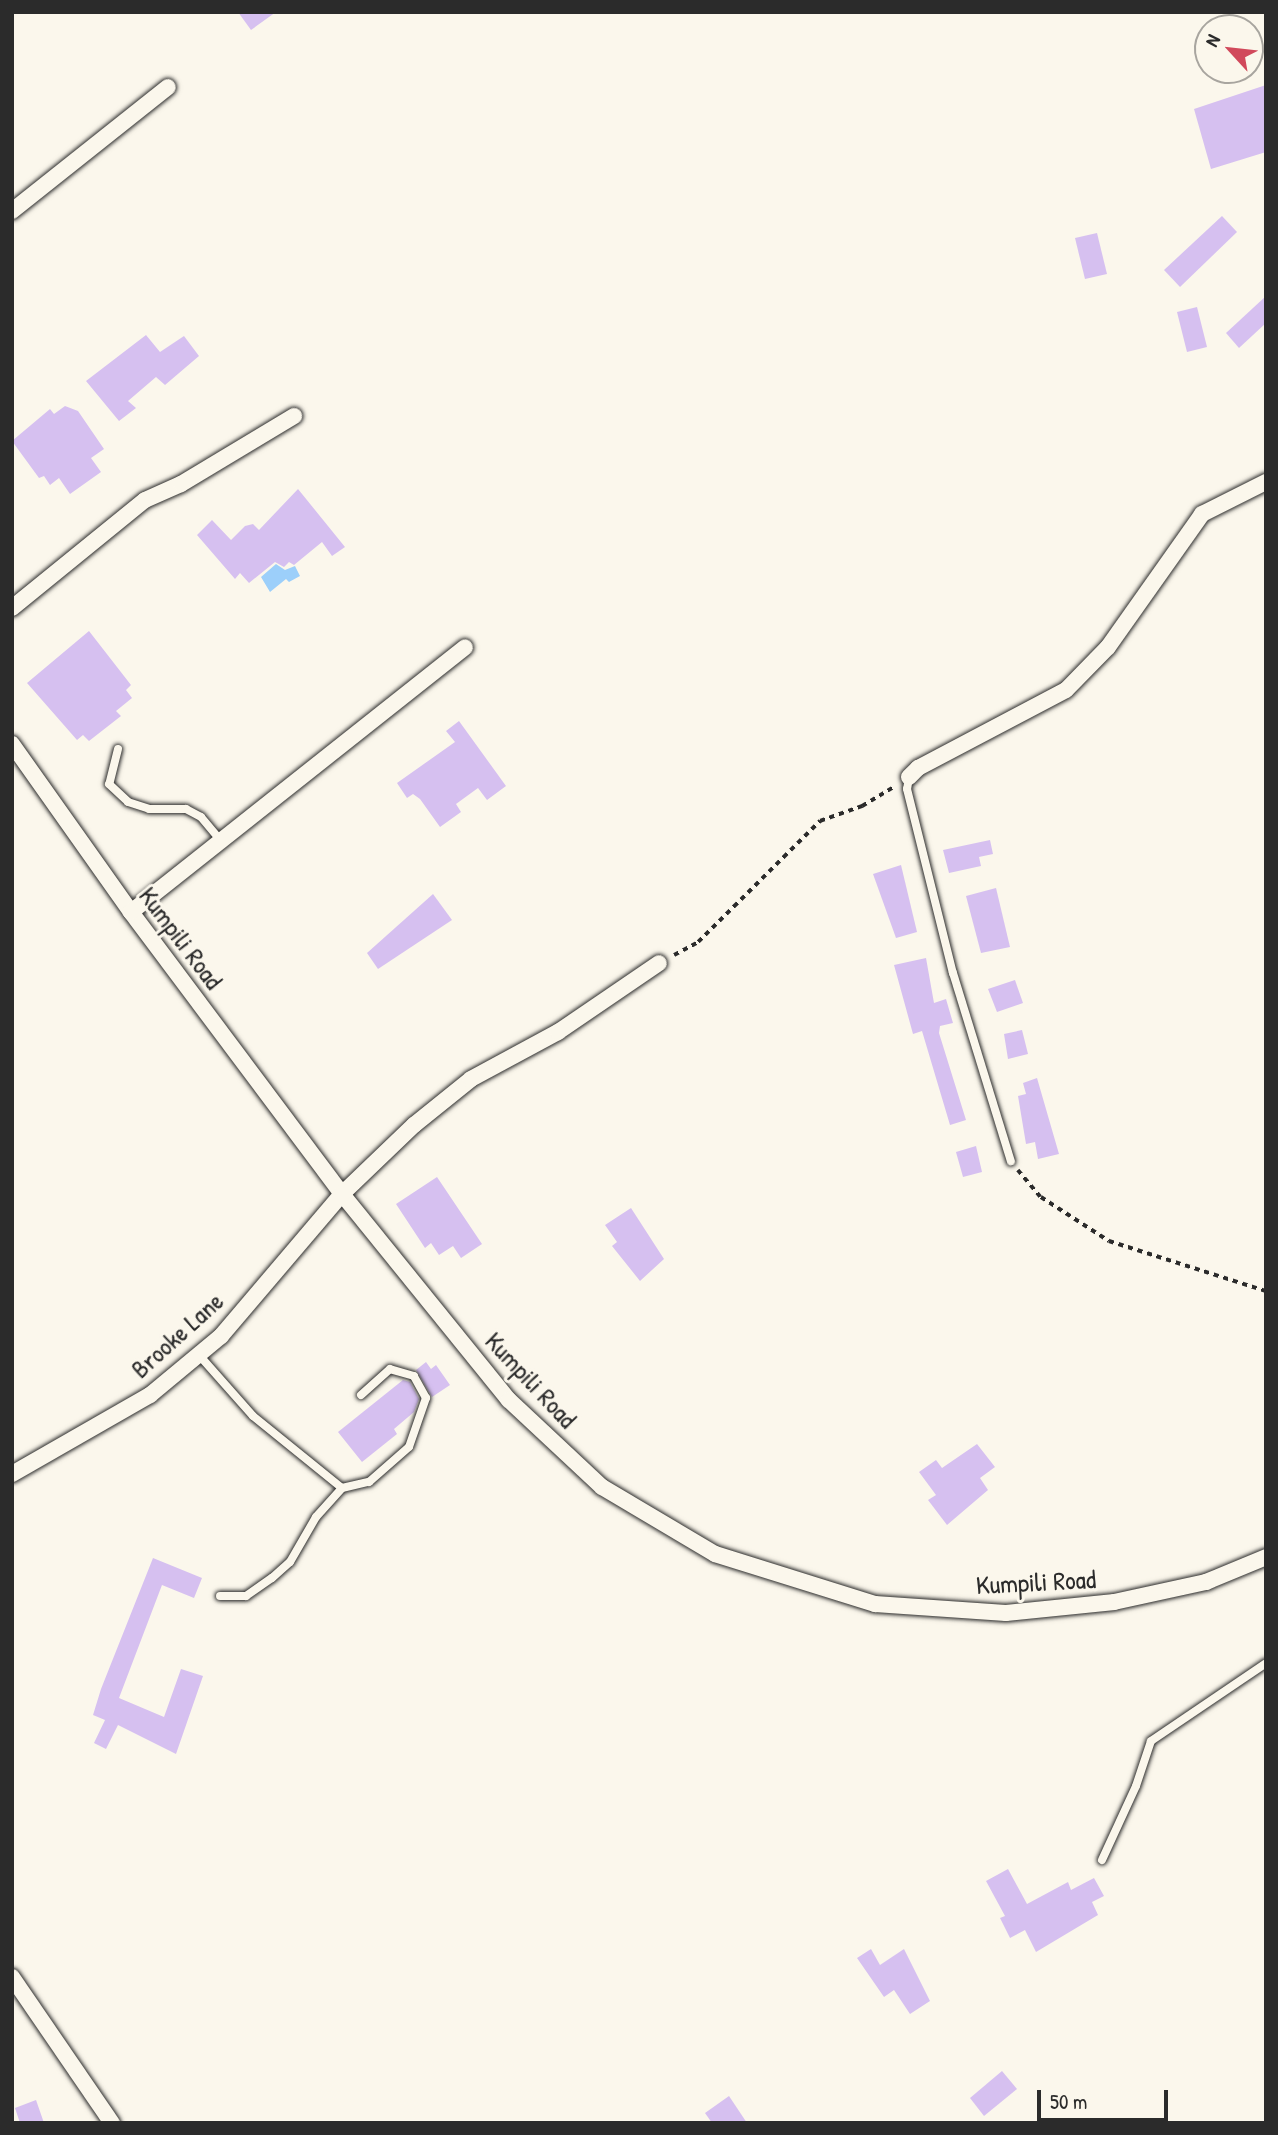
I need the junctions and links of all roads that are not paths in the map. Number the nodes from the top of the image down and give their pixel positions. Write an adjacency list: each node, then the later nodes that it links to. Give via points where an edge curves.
1 (168, 87): 2 (street)
2 (12, 211)
3 (294, 416): 5 (street, via 181,484 145,499)
4 (1266, 482): 9 (street, via 1202,514 1175,546 1108,647 1066,690 918,768)
5 (12, 608)
6 (465, 647): 10 (street)
7 (12, 744): 11 (street, Kumpili Road)
8 (118, 749): 10 (lane, via 109,784 128,802 149,809 186,809 201,817)
9 (909, 777): 13 (lane, via 907,789 953,973)
10 (221, 841): 11 (street)
11 (131, 912): 14 (street, Kumpili Road)
12 (659, 963): 14 (street, Brooke Lane, via 558,1032 471,1079 414,1125)
13 (1011, 1161)
14 (342, 1194): 15 (street, Brooke Lane, via 221,1336); 19 (street, Kumpili Road, via 509,1400 602,1487 715,1554 875,1604 1006,1613 1114,1602 1206,1582)
15 (199, 1354): 17 (street, Brooke Lane, via 150,1395); 18 (lane, via 253,1416)
16 (361, 1395): 18 (lane, via 390,1369 415,1376 426,1398 409,1447 369,1482)
17 (12, 1474)
18 (342, 1488): 20 (lane, via 316,1517 290,1562 272,1578 246,1596)
19 (1266, 1557)
20 (220, 1596)
21 (1266, 1663): 22 (lane, via 1150,1741 1136,1786)
22 (1102, 1860)
23 (12, 1977): 24 (street)
24 (112, 2123)

